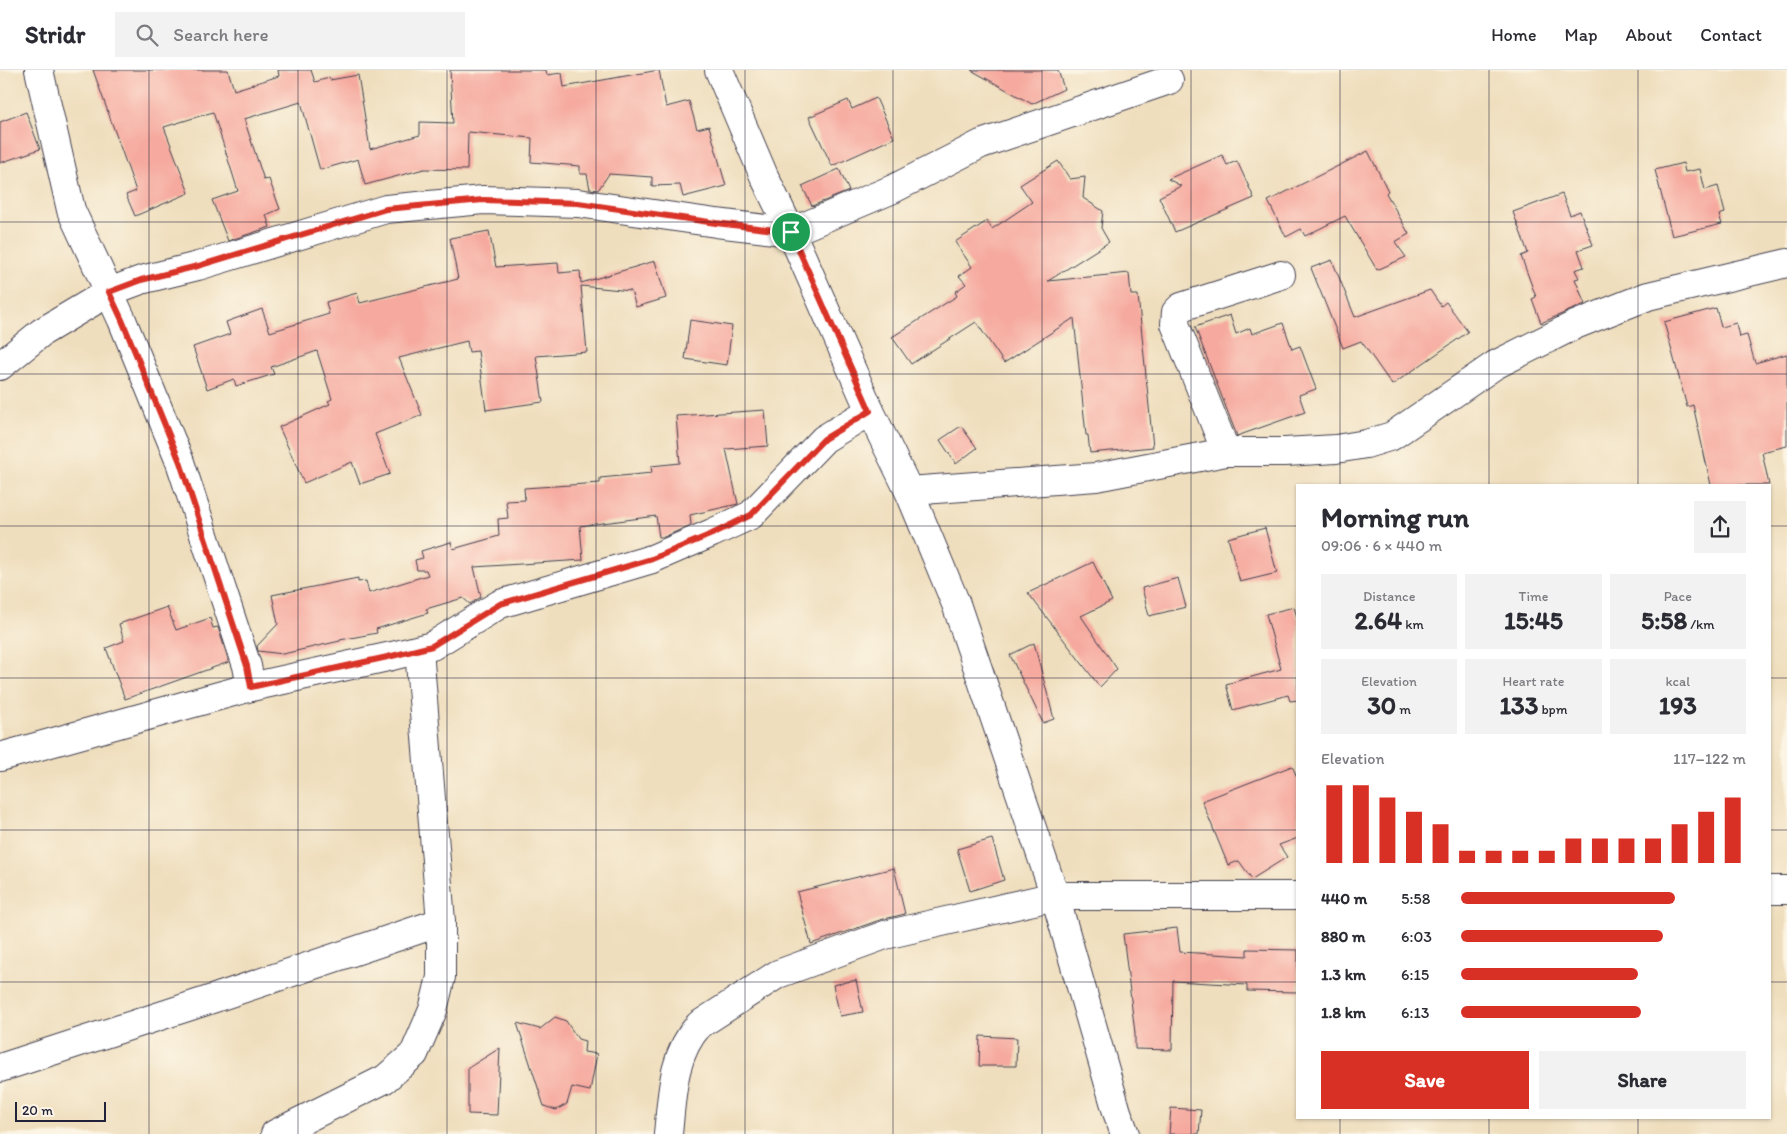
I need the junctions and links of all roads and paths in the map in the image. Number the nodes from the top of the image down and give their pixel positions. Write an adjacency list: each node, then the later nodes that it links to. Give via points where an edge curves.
1 (39, 70): 7 (street, via 71,210)
2 (719, 70): 4 (street)
3 (1169, 80): 4 (street, via 980,144 892,189)
4 (791, 232): 7 (street, via 578,203 483,200 386,209); 9 (street)
5 (1786, 270): 10 (street, via 1648,296 1575,325 1495,365 1392,436 1336,449)
6 (1280, 275): 10 (street, via 1181,307 1176,312 1174,324)
7 (109, 292): 8 (street, via 42,332); 13 (street, via 180,462 247,666)
8 (0, 366)
9 (870, 411): 11 (street); 12 (street, via 824,439 751,515 652,559 500,604 432,646)
10 (1226, 452): 11 (street, via 1096,476)
11 (910, 491): 17 (street, via 956,604)
12 (419, 650): 13 (street); 19 (street)
13 (251, 687): 14 (street)
14 (0, 757)
15 (1771, 890): 16 (street)
16 (1787, 890)
17 (1055, 896): 18 (street); 21 (street); 23 (street, via 885,935 778,974 746,993 698,1025 682,1048 674,1078)
18 (1296, 896)
19 (441, 922): 20 (street); 22 (street, via 441,977 433,1010 414,1054 385,1079)
20 (0, 1068)
21 (1124, 1133)
22 (275, 1134)
23 (668, 1134)

